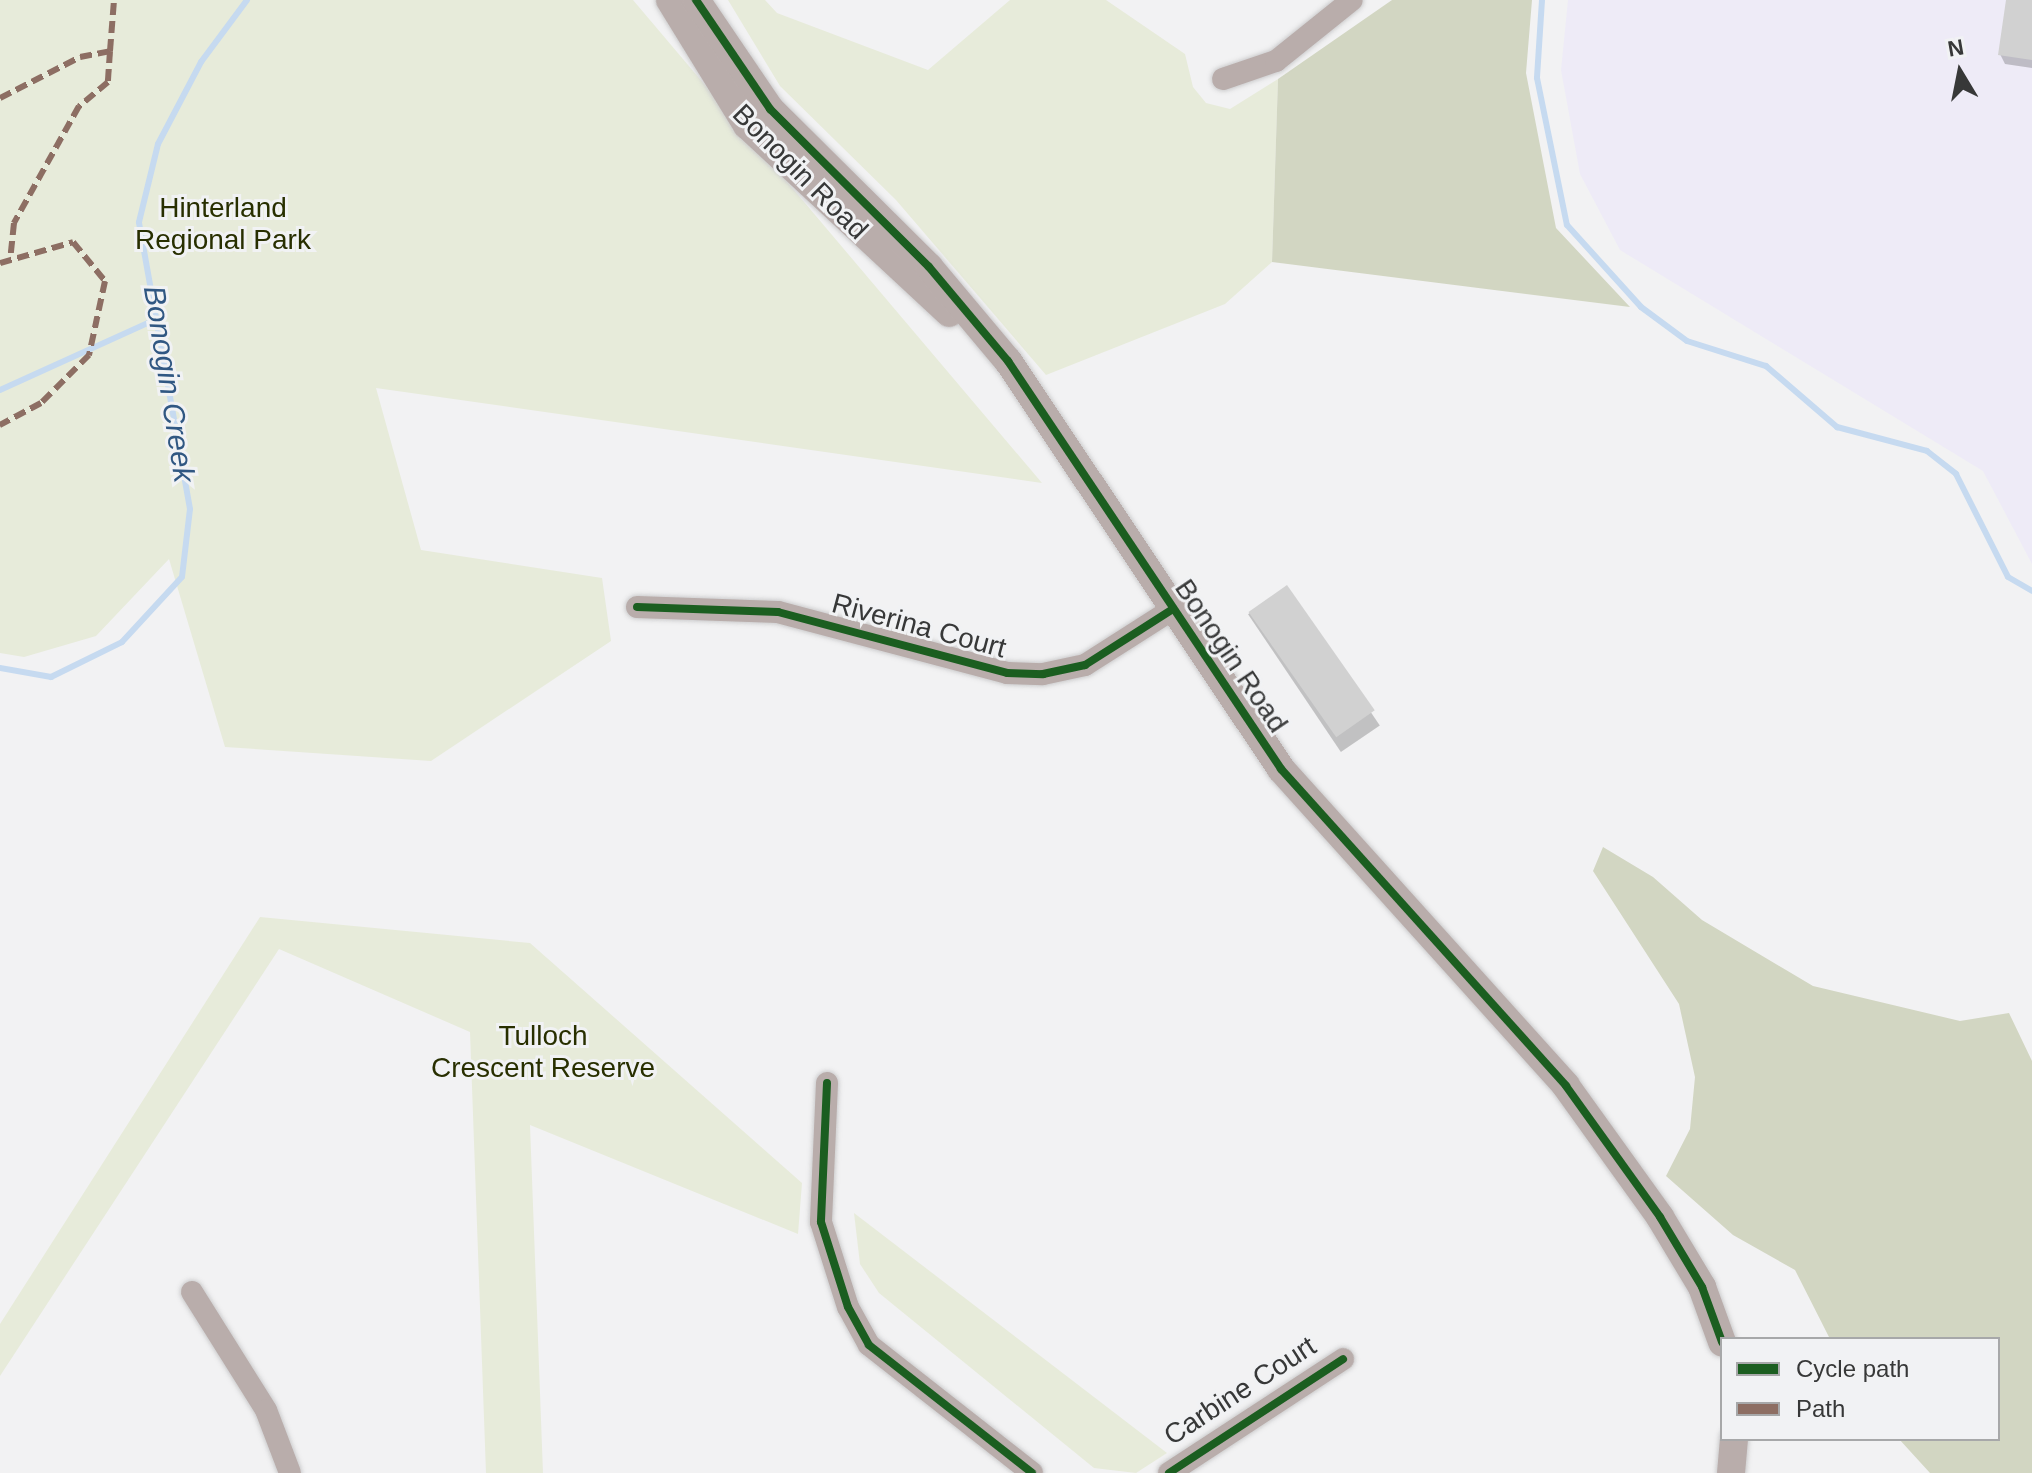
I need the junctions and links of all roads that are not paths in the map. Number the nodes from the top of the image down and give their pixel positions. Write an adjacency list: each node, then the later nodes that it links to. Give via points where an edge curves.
1 (670, 0): 6 (street, Bonogin Road, via 747,125)
2 (696, 0): 4 (street, Bonogin Road)
3 (1352, 0): 5 (street, via 1276,61)
4 (738, 71): 6 (street, via 755,105 835,189); 7 (street, Bonogin Road, via 968,311)
5 (1223, 79)
6 (831, 208): 7 (street, Bonogin Road, via 939,304)
7 (1024, 392): 9 (street, Bonogin Road)
8 (637, 607): 9 (street, Riverina Court, via 778,612 1007,673 1043,674 1085,665)
9 (1173, 609): 12 (street, Bonogin Road, via 1290,780 1566,1086 1667,1228 1702,1287)
10 (827, 1083): 16 (street, via 821,1222 848,1307 869,1345)
11 (192, 1292): 15 (street, via 266,1410)
12 (1720, 1337)
13 (1343, 1359): 17 (street, Carbine Court)
14 (1734, 1441): 18 (street)
15 (290, 1473)
16 (1032, 1473)
17 (1169, 1473)
18 (1731, 1473)

